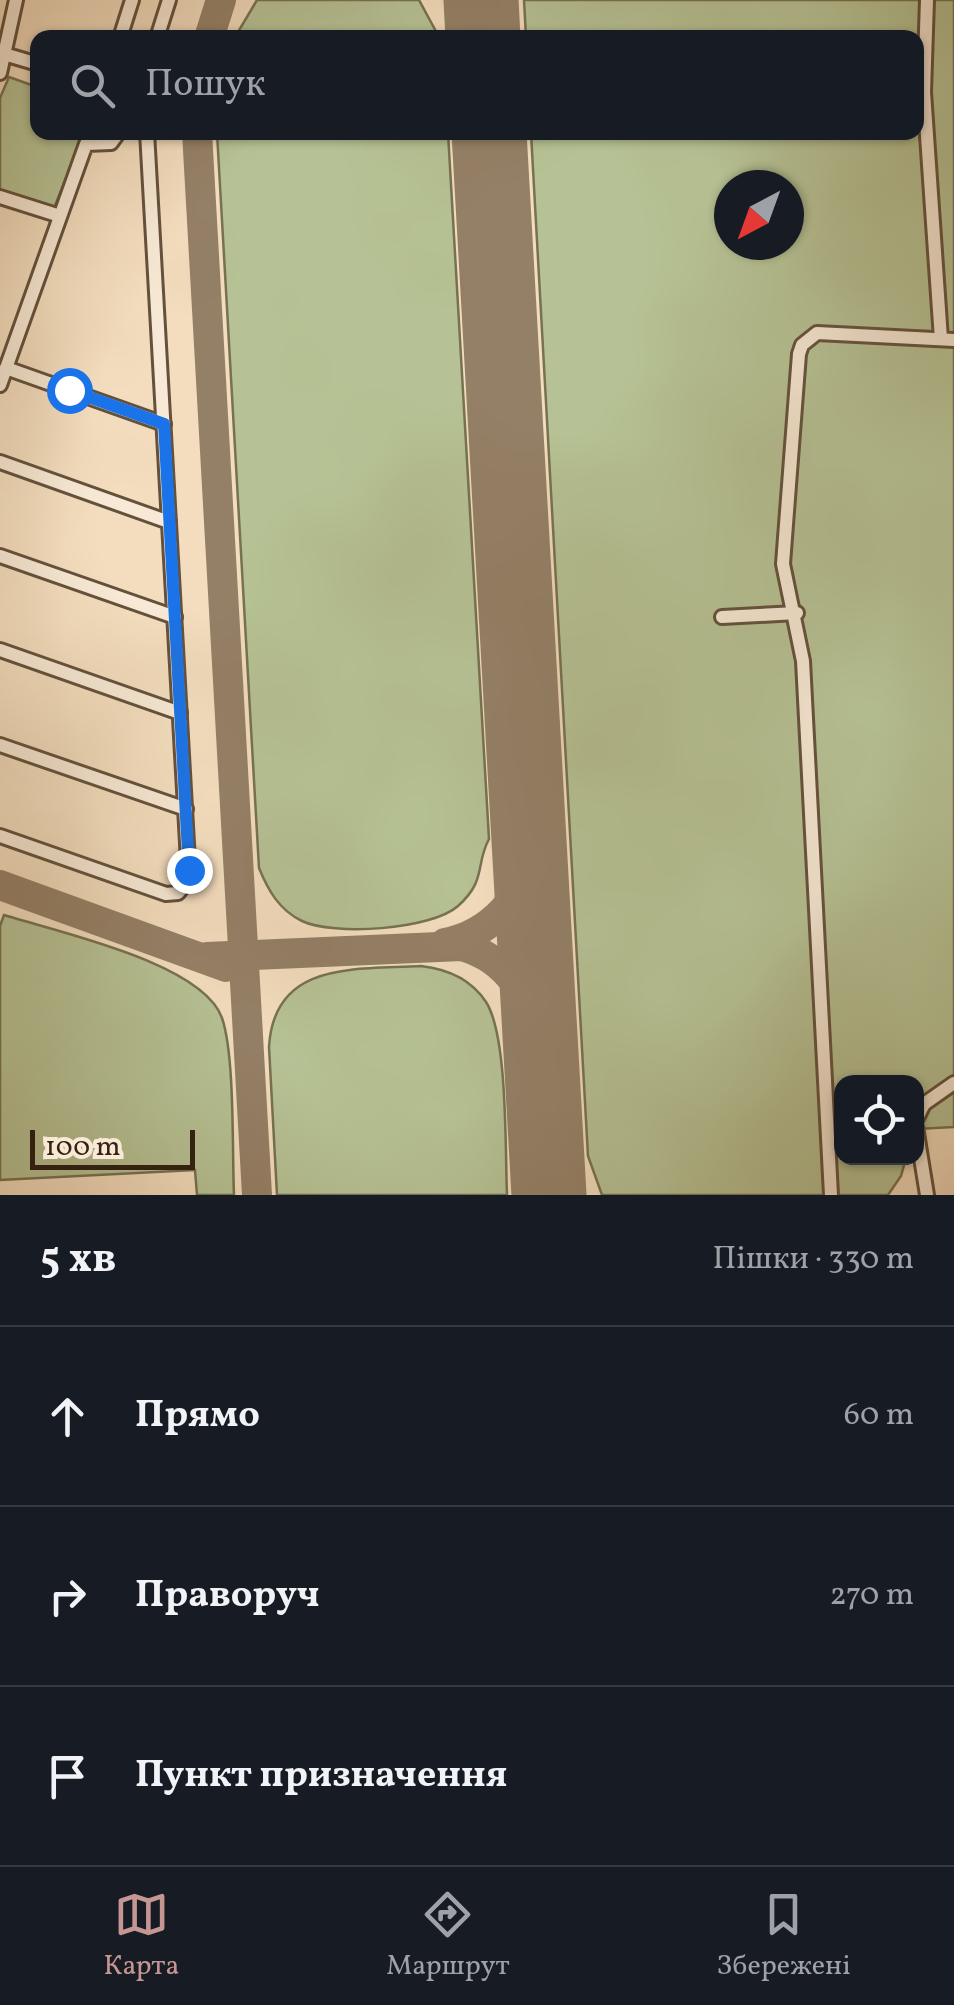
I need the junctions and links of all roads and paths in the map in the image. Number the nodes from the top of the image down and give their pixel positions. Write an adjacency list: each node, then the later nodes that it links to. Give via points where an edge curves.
1 (16, 0): 7 (lane)
2 (132, 0): 5 (lane)
3 (169, 0): 6 (lane)
4 (927, 0): 14 (lane, via 924,92)
5 (123, 30)
6 (160, 30)
7 (4, 54): 8 (lane); 9 (lane)
8 (30, 62)
9 (0, 72)
10 (95, 140): 13 (lane, via 86,144)
11 (147, 140): 17 (lane)
12 (0, 197): 13 (lane)
13 (60, 216): 15 (lane)
14 (948, 340): 21 (lane, via 817,334 802,345 782,544)
15 (6, 368): 16 (lane); 17 (lane)
16 (0, 385)
17 (164, 424): 19 (lane)
18 (0, 462): 19 (lane)
19 (169, 522): 22 (lane)
20 (0, 556): 22 (lane)
21 (796, 613): 23 (lane); 32 (lane)
22 (175, 617): 25 (lane)
23 (722, 617)
24 (0, 650): 25 (lane)
25 (180, 712): 27 (lane)
26 (0, 744): 27 (lane)
27 (186, 809): 28 (lane, via 189,879 174,894)
28 (0, 836)
29 (954, 1083): 30 (lane)
30 (924, 1104)
31 (922, 1165): 33 (lane)
32 (831, 1195)
33 (926, 1195)

